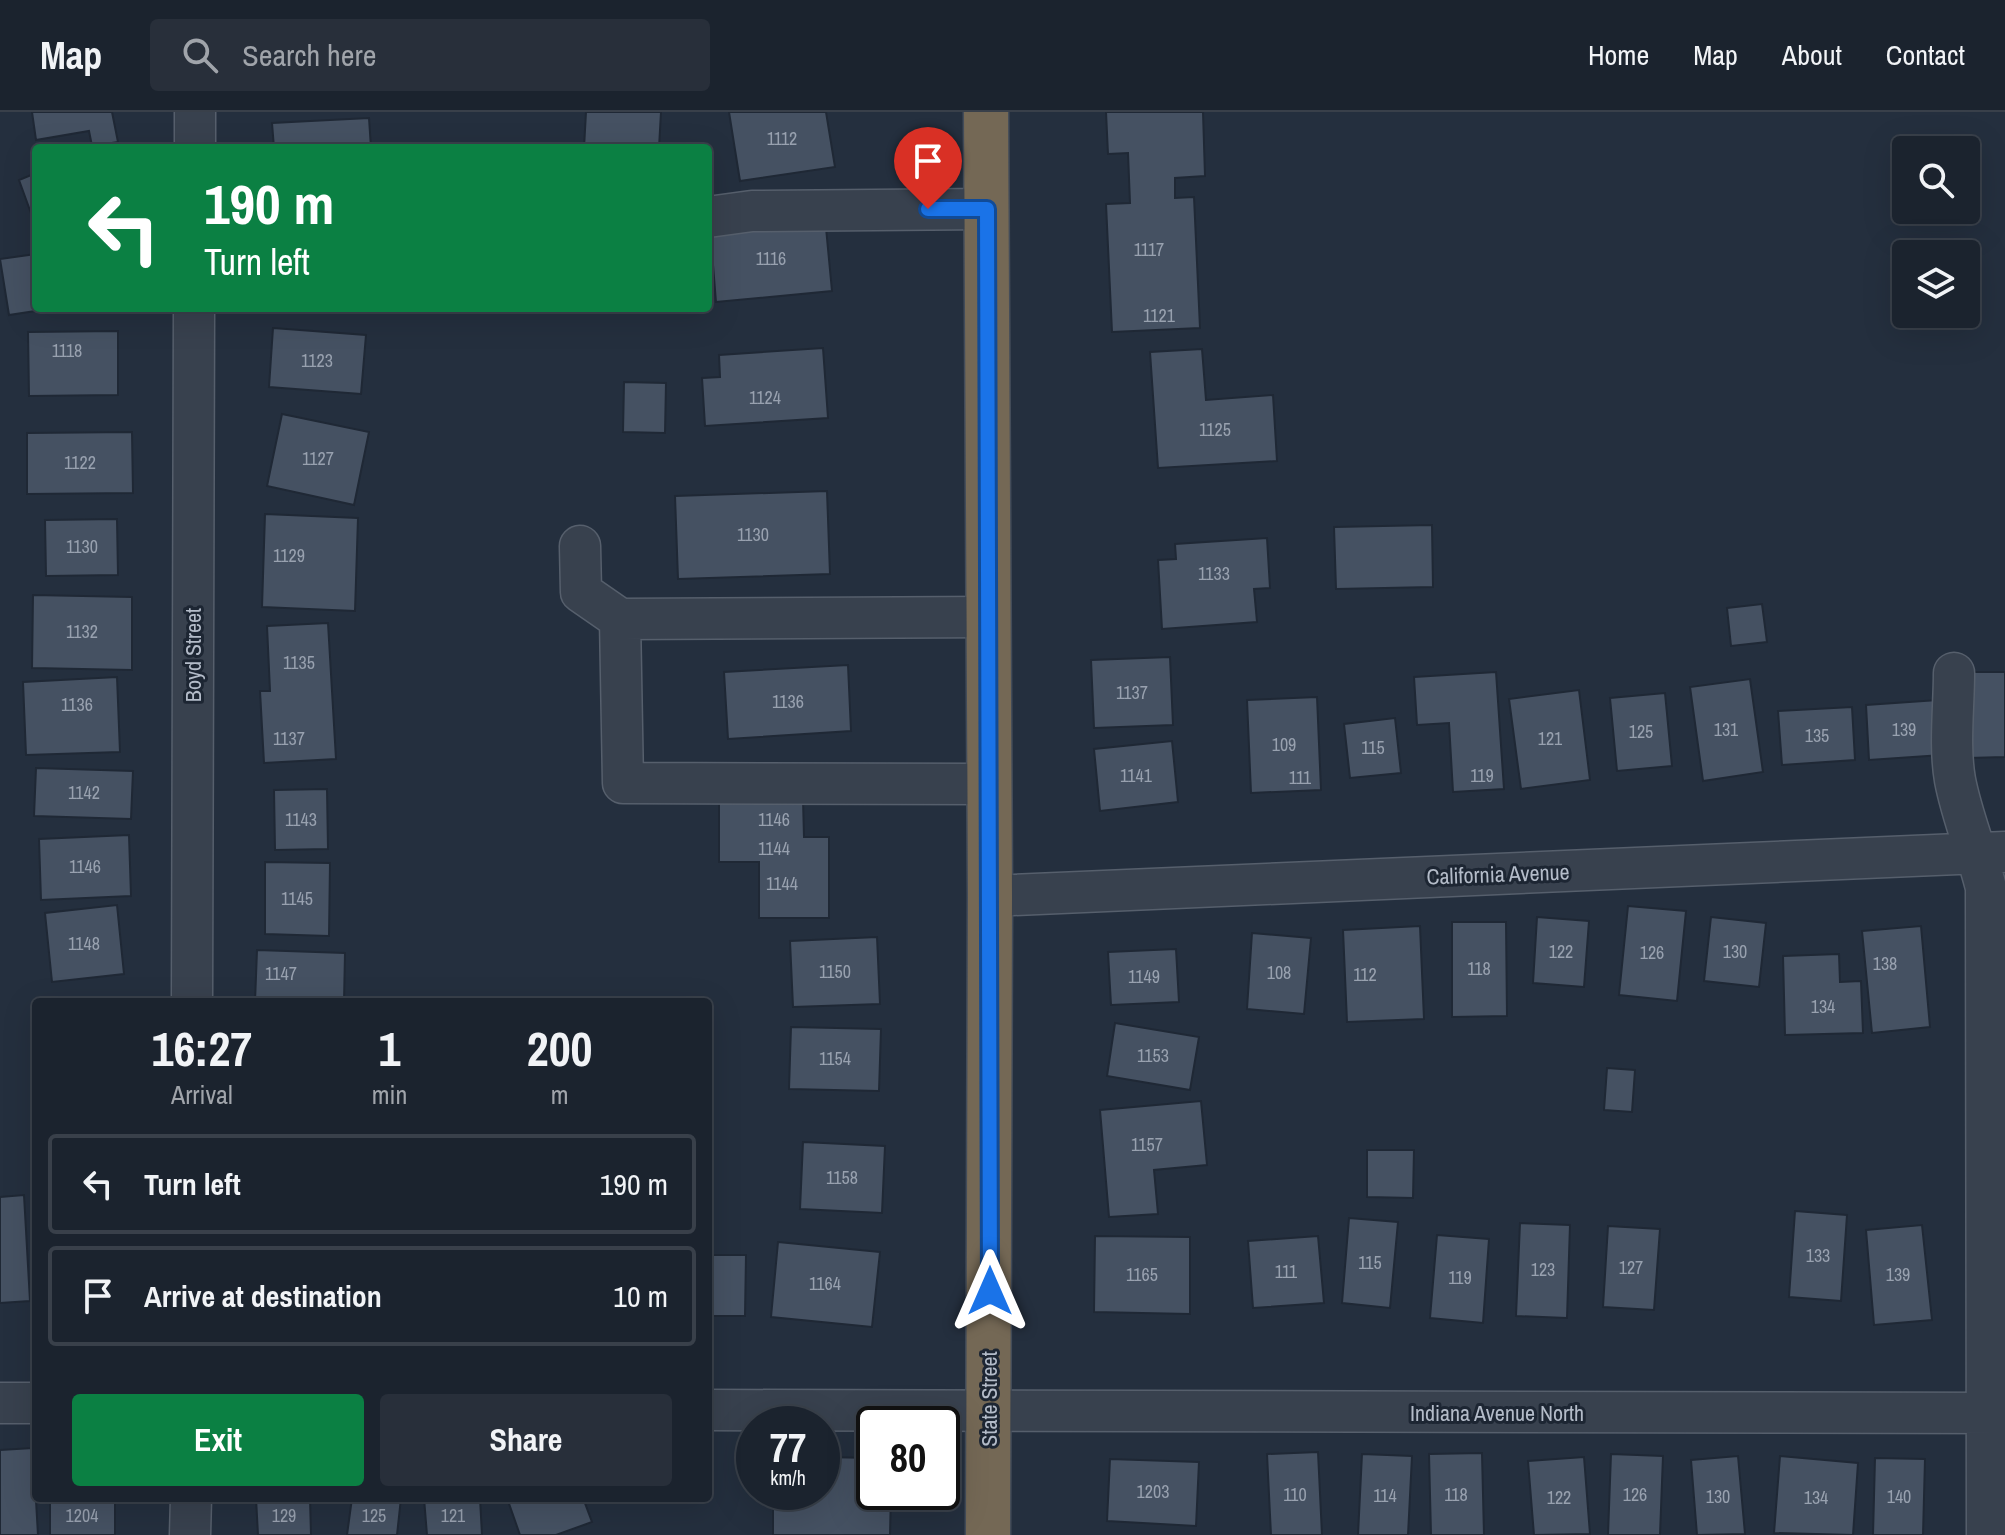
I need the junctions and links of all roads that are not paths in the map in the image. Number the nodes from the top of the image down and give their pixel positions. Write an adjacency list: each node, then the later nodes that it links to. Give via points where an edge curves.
1 (195, 112): 3 (street)
2 (986, 112): 4 (highway, State Street)
3 (195, 144)
4 (987, 209): 5 (street, via 752,211); 8 (highway, State Street)
5 (712, 216)
6 (194, 312): 14 (street, Boyd Street)
7 (580, 546): 9 (street, via 581,592)
8 (990, 617): 9 (street); 11 (highway, State Street)
9 (620, 619): 11 (street, via 623,783)
10 (1954, 673): 12 (street, via 1954,776 1966,830)
11 (988, 784): 13 (highway, State Street)
12 (1991, 853): 13 (street, California Avenue); 19 (street, via 1986,888)
13 (990, 896): 18 (highway, State Street)
14 (192, 998)
15 (0, 1403): 16 (street)
16 (32, 1403)
17 (712, 1410): 18 (street, Indiana Avenue North)
18 (989, 1413): 19 (street, Indiana Avenue North); 22 (highway, State Street)
19 (1997, 1413): 23 (street)
20 (191, 1502): 21 (street)
21 (190, 1535)
22 (988, 1535)
23 (1987, 1535)

